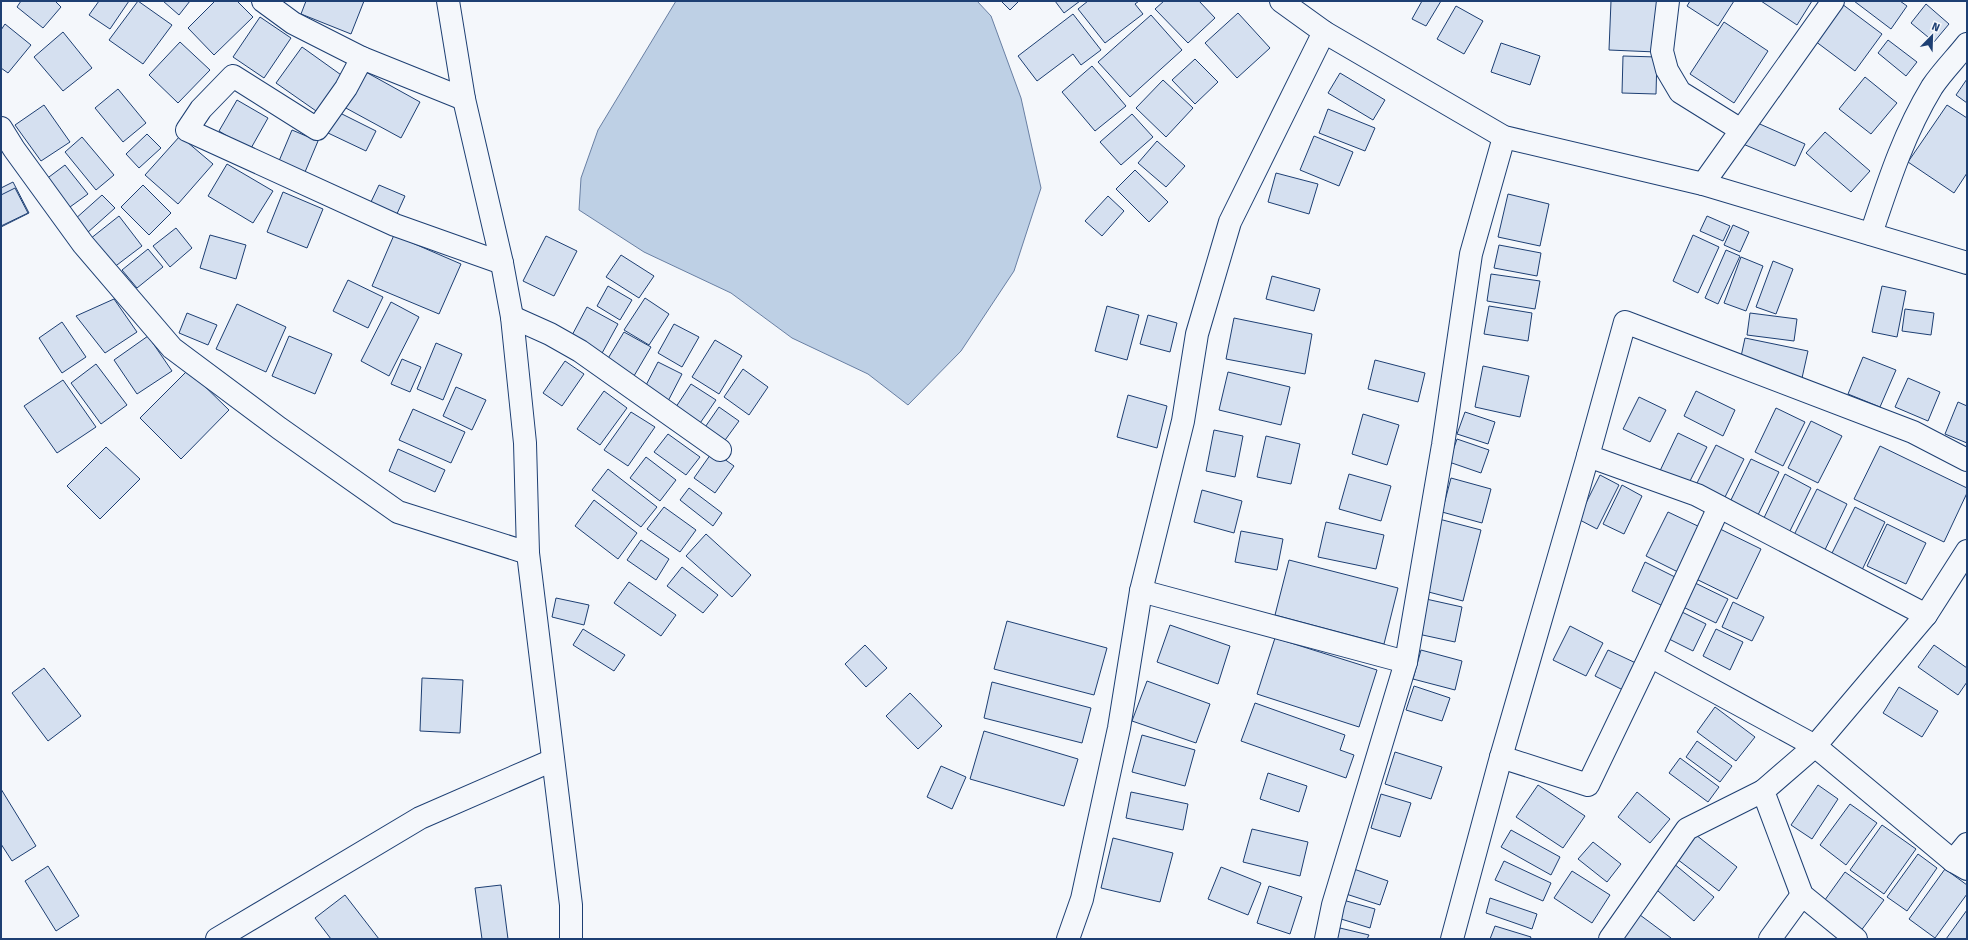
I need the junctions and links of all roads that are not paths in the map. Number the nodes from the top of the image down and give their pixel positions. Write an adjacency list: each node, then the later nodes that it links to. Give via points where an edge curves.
1 (263, 1): 8 (street, via 293,23)
2 (448, 1): 9 (street)
3 (1281, 1): 6 (street)
4 (1668, 1): 11 (street, via 1662,51 1667,70 1680,92)
5 (1834, 1): 11 (street)
6 (1324, 32): 12 (street); 24 (street, via 1230,222 1197,334 1184,421)
7 (1967, 44): 14 (street, via 1933,86 1912,125 1895,160)
8 (362, 58): 9 (street); 15 (street, via 346,88 317,129 233,76 201,108 187,130 395,225)
9 (464, 99): 15 (street)
10 (1, 128): 23 (street, via 14,150 83,244 172,348 398,512)
11 (1741, 130): 13 (street)
12 (1504, 137): 13 (street); 27 (street, via 1471,254 1443,445)
13 (1703, 184): 14 (street)
14 (1871, 234): 16 (street)
15 (502, 263): 17 (street)
16 (1967, 263)
17 (512, 317): 18 (street, via 580,351); 23 (street, via 525,443)
18 (720, 450)
19 (1588, 456): 20 (street, via 1625,322 1913,432); 21 (street, via 1697,495); 29 (street)
20 (1967, 460)
21 (1719, 506): 25 (street); 26 (street)
22 (1967, 551): 25 (street)
23 (528, 553): 30 (street)
24 (1141, 591): 27 (street); 37 (street, via 1119,728 1082,899)
25 (1926, 615): 28 (street)
26 (1650, 656): 28 (street); 29 (street, via 1588,785)
27 (1406, 662): 38 (street, via 1333,905)
28 (1815, 746): 31 (street); 33 (street)
29 (1501, 757): 39 (street)
30 (553, 760): 35 (street, via 420,818); 36 (street, via 571,904)
31 (1763, 790): 34 (street); 40 (street, via 1687,829)
32 (1967, 844): 33 (street)
33 (1960, 865)
34 (1802, 895): 41 (street); 42 (street)
35 (217, 939)
36 (571, 939)
37 (1068, 939)
38 (1326, 939)
39 (1452, 939)
40 (1610, 939)
41 (1770, 939)
42 (1856, 939)

